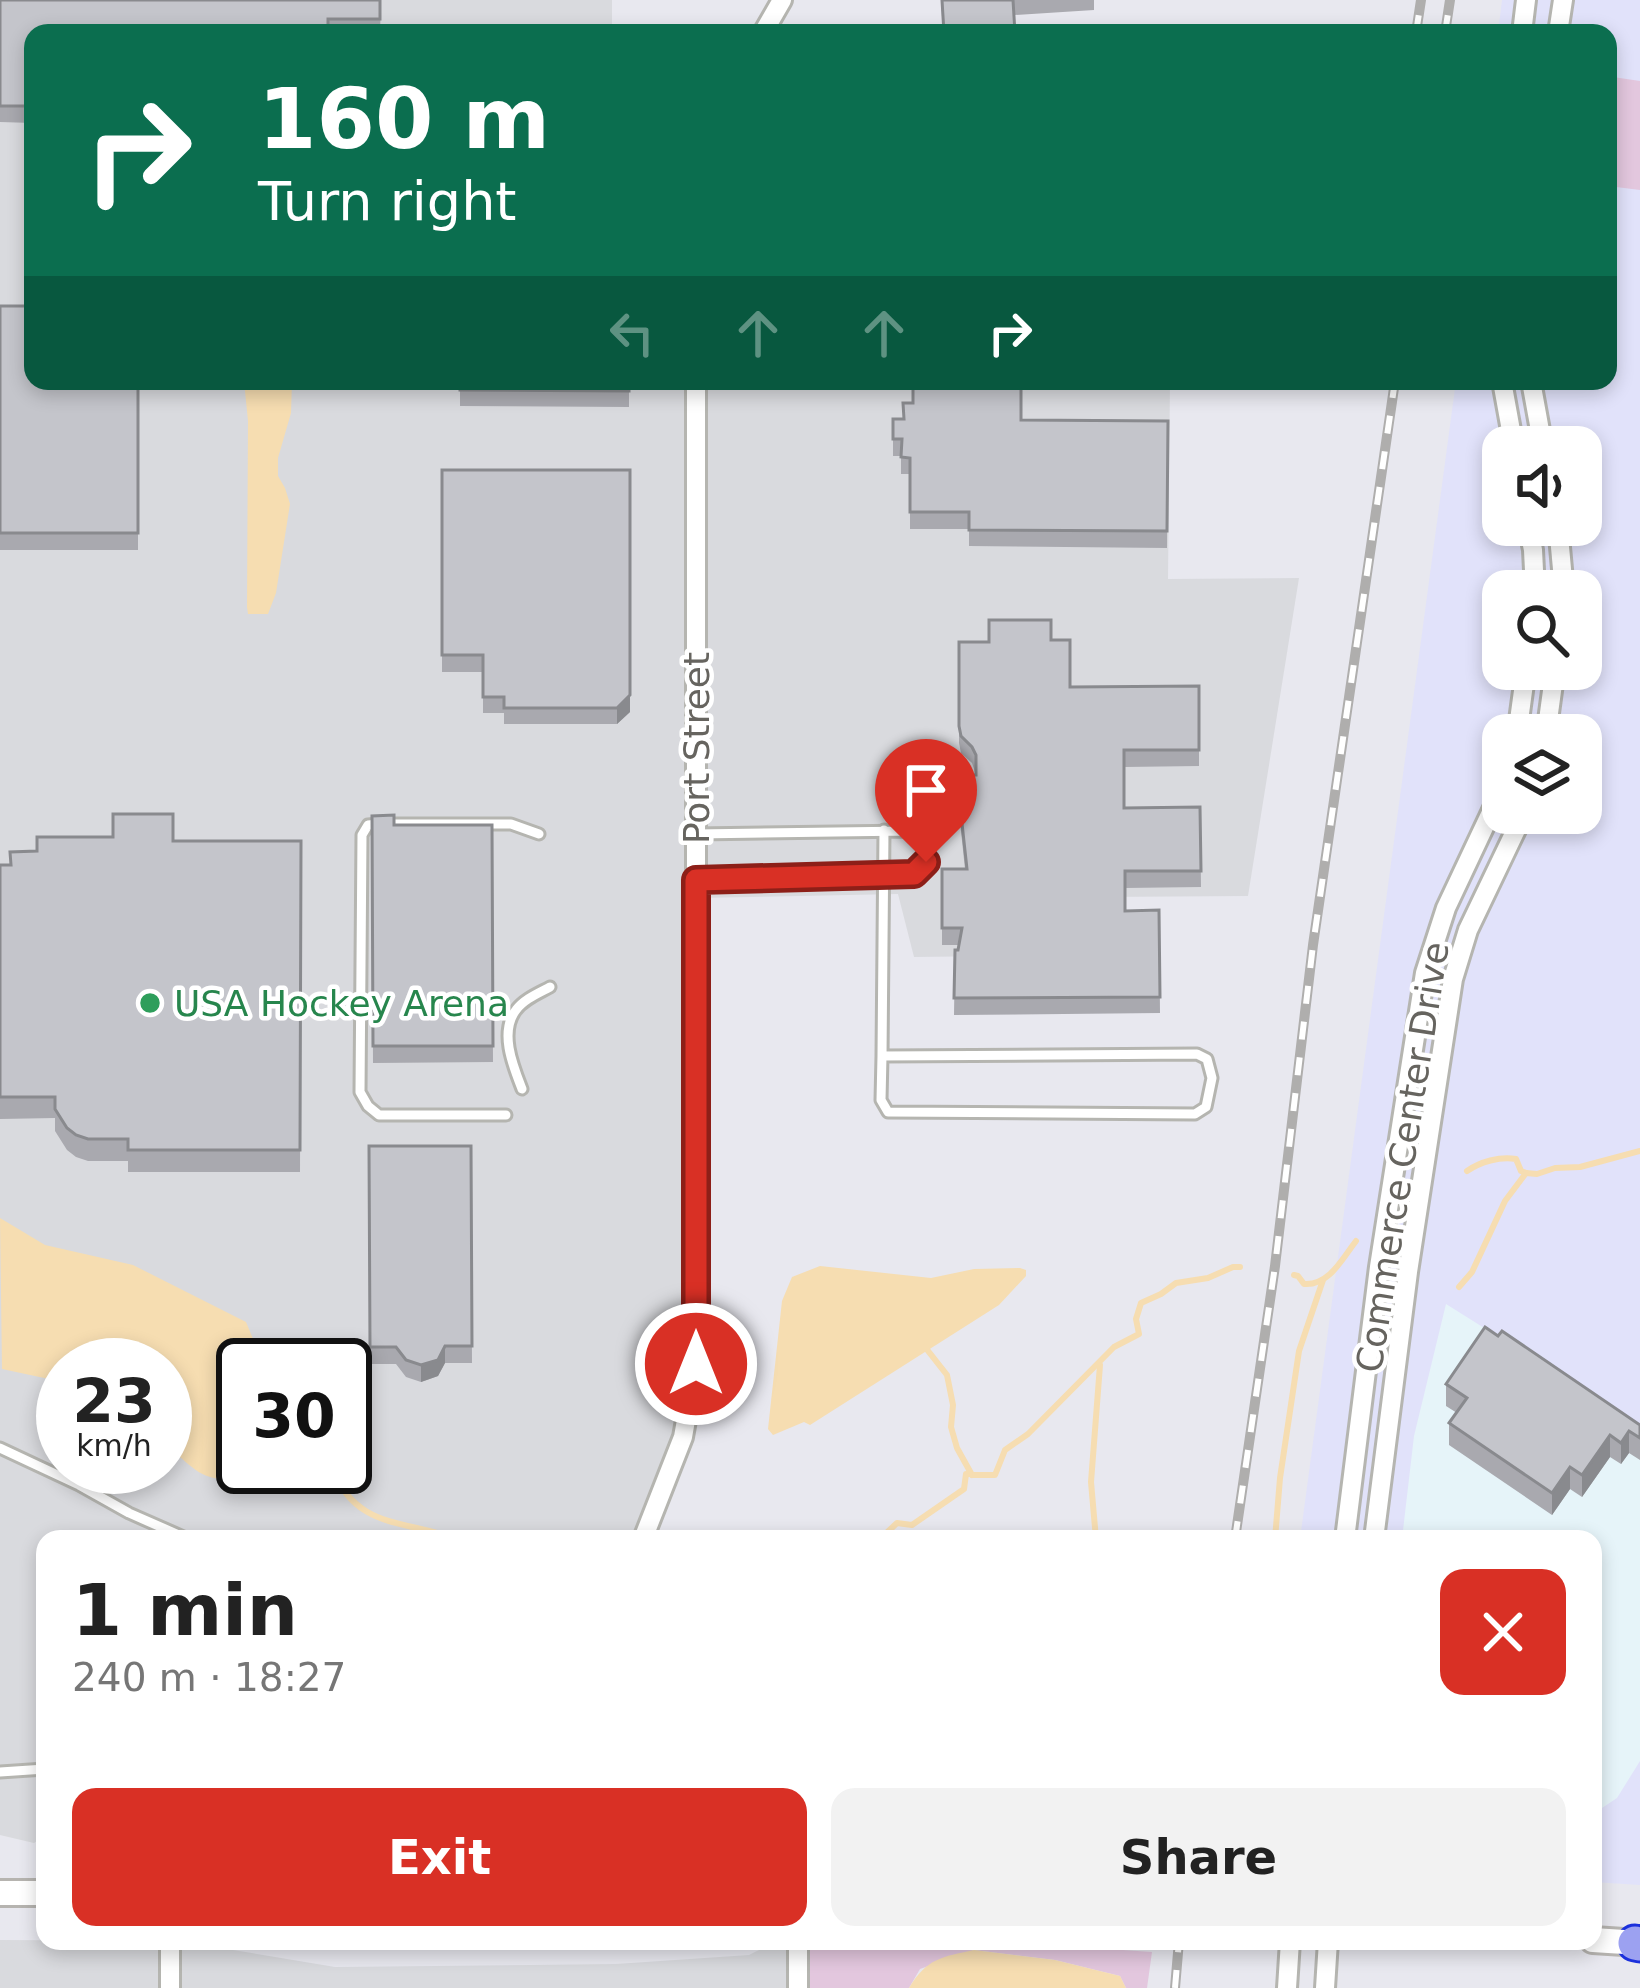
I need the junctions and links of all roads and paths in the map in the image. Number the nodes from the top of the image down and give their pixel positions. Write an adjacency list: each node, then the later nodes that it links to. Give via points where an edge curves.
1 (696, 390): 9 (street, Port Street)
2 (1504, 390): 4 (street)
3 (1533, 390): 5 (street)
4 (1510, 426)
5 (1539, 426)
6 (884, 830): 9 (lane); 11 (lane); 11 (lane, via 923,836 928,850 914,874)
7 (1482, 832): 17 (street, Commerce Center Drive, via 1425,973)
8 (539, 833): 16 (lane, via 511,824 379,824 362,836 360,1093 380,1115)
9 (696, 834): 12 (street, Port Street)
10 (1514, 834): 18 (street, Commerce Center Drive, via 1453,980)
11 (884, 874): 12 (lane); 14 (lane)
12 (696, 880): 21 (street, Port Street, via 696,1364 683,1437)
13 (550, 986): 15 (lane, via 512,1013 510,1058)
14 (882, 1056): 14 (lane, via 1197,1054 1212,1078 1206,1107 1196,1114 887,1112)
15 (522, 1089)
16 (506, 1115)
17 (1379, 1267): 18 (street); 22 (street, Commerce Center Drive)
18 (1408, 1272): 23 (street, Commerce Center Drive)
19 (0, 1448): 20 (lane)
20 (167, 1530)
21 (647, 1530)
22 (1347, 1530)
23 (1375, 1530)
24 (36, 1770): 25 (lane)
25 (0, 1772)
26 (0, 1893): 27 (main road)
27 (36, 1893)
28 (1602, 1941): 29 (main road)
29 (1638, 1943)
30 (170, 1950): 34 (street)
31 (798, 1950): 35 (street)
32 (1289, 1950): 36 (street)
33 (1327, 1950): 37 (street)
34 (170, 1988)
35 (798, 1988)
36 (1287, 1988)
37 (1324, 1988)

